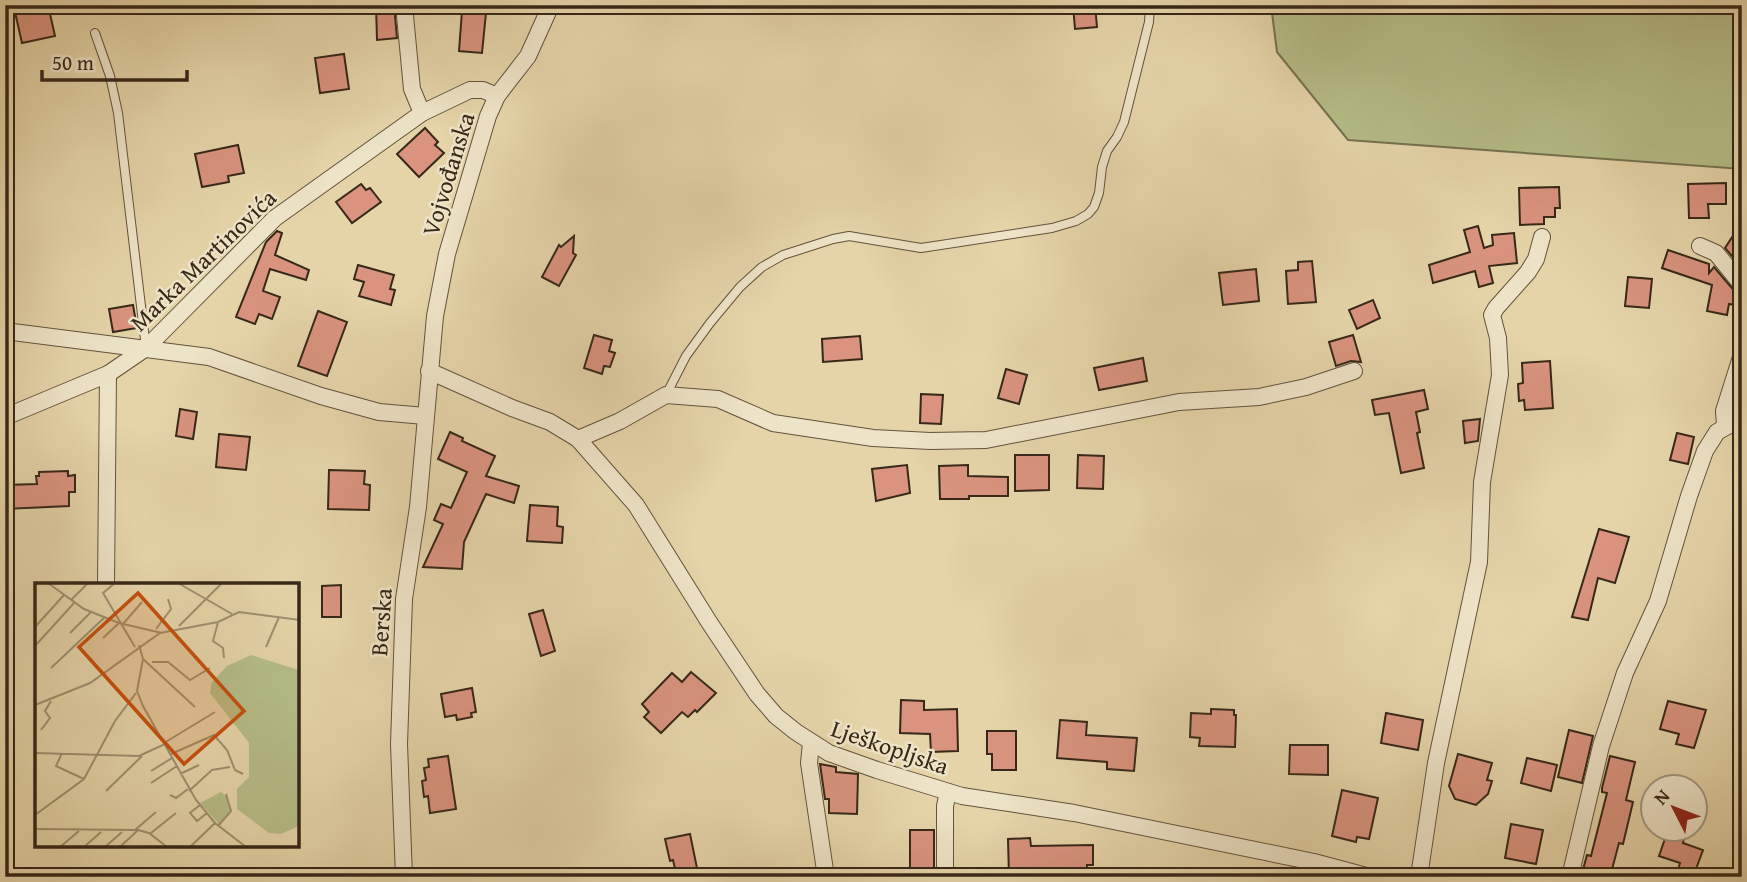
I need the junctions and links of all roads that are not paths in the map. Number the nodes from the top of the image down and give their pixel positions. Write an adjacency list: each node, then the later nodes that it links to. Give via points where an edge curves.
1 (404, 5): 6 (street, via 412,89)
2 (551, 5): 5 (street, Vojvođanska, via 528,56)
3 (1150, 5): 16 (lane, via 1124,122 1107,151 1099,192 1088,214 1052,228 921,248 849,236 783,255 740,286 686,356)
4 (95, 33): 11 (lane, via 118,113)
5 (497, 96): 6 (street, Marka Martinovića, via 470,90); 13 (street, Vojvođanska, via 447,254)
6 (422, 113): 11 (street, Marka Martinovića, via 275,218)
7 (1542, 237): 29 (street, via 1528,272 1492,315 1500,375 1482,482 1479,562 1436,763)
8 (1700, 246): 9 (street, via 1716,253)
9 (1742, 285)
10 (5, 331): 11 (street)
11 (146, 348): 15 (street, Marka Martinovića); 17 (street, via 208,357 379,412)
12 (1742, 354): 20 (street, via 1724,411)
13 (429, 371): 17 (street, Berska); 21 (street, Lješkopljska, via 550,422)
14 (1354, 371): 16 (street, via 1259,397 1179,402 986,440 873,438 773,423 718,399)
15 (108, 374): 18 (street, Marka Martinovića); 22 (street)
16 (666, 395): 21 (street)
17 (425, 416): 25 (street, Berska, via 404,599 399,744)
18 (5, 417)
19 (1742, 423): 20 (street)
20 (1725, 426): 30 (street, via 1705,451 1658,601 1625,673 1601,746)
21 (578, 439): 23 (street, Lješkopljska, via 636,505 757,694 776,716)
22 (106, 583)
23 (811, 743): 24 (street, Lješkopljska, via 849,761); 26 (street, via 809,763)
24 (948, 792): 27 (street); 28 (street, Lješkopljska, via 1074,813)
25 (404, 877)
26 (826, 877)
27 (945, 877)
28 (1370, 877)
29 (1419, 877)
30 (1570, 877)

